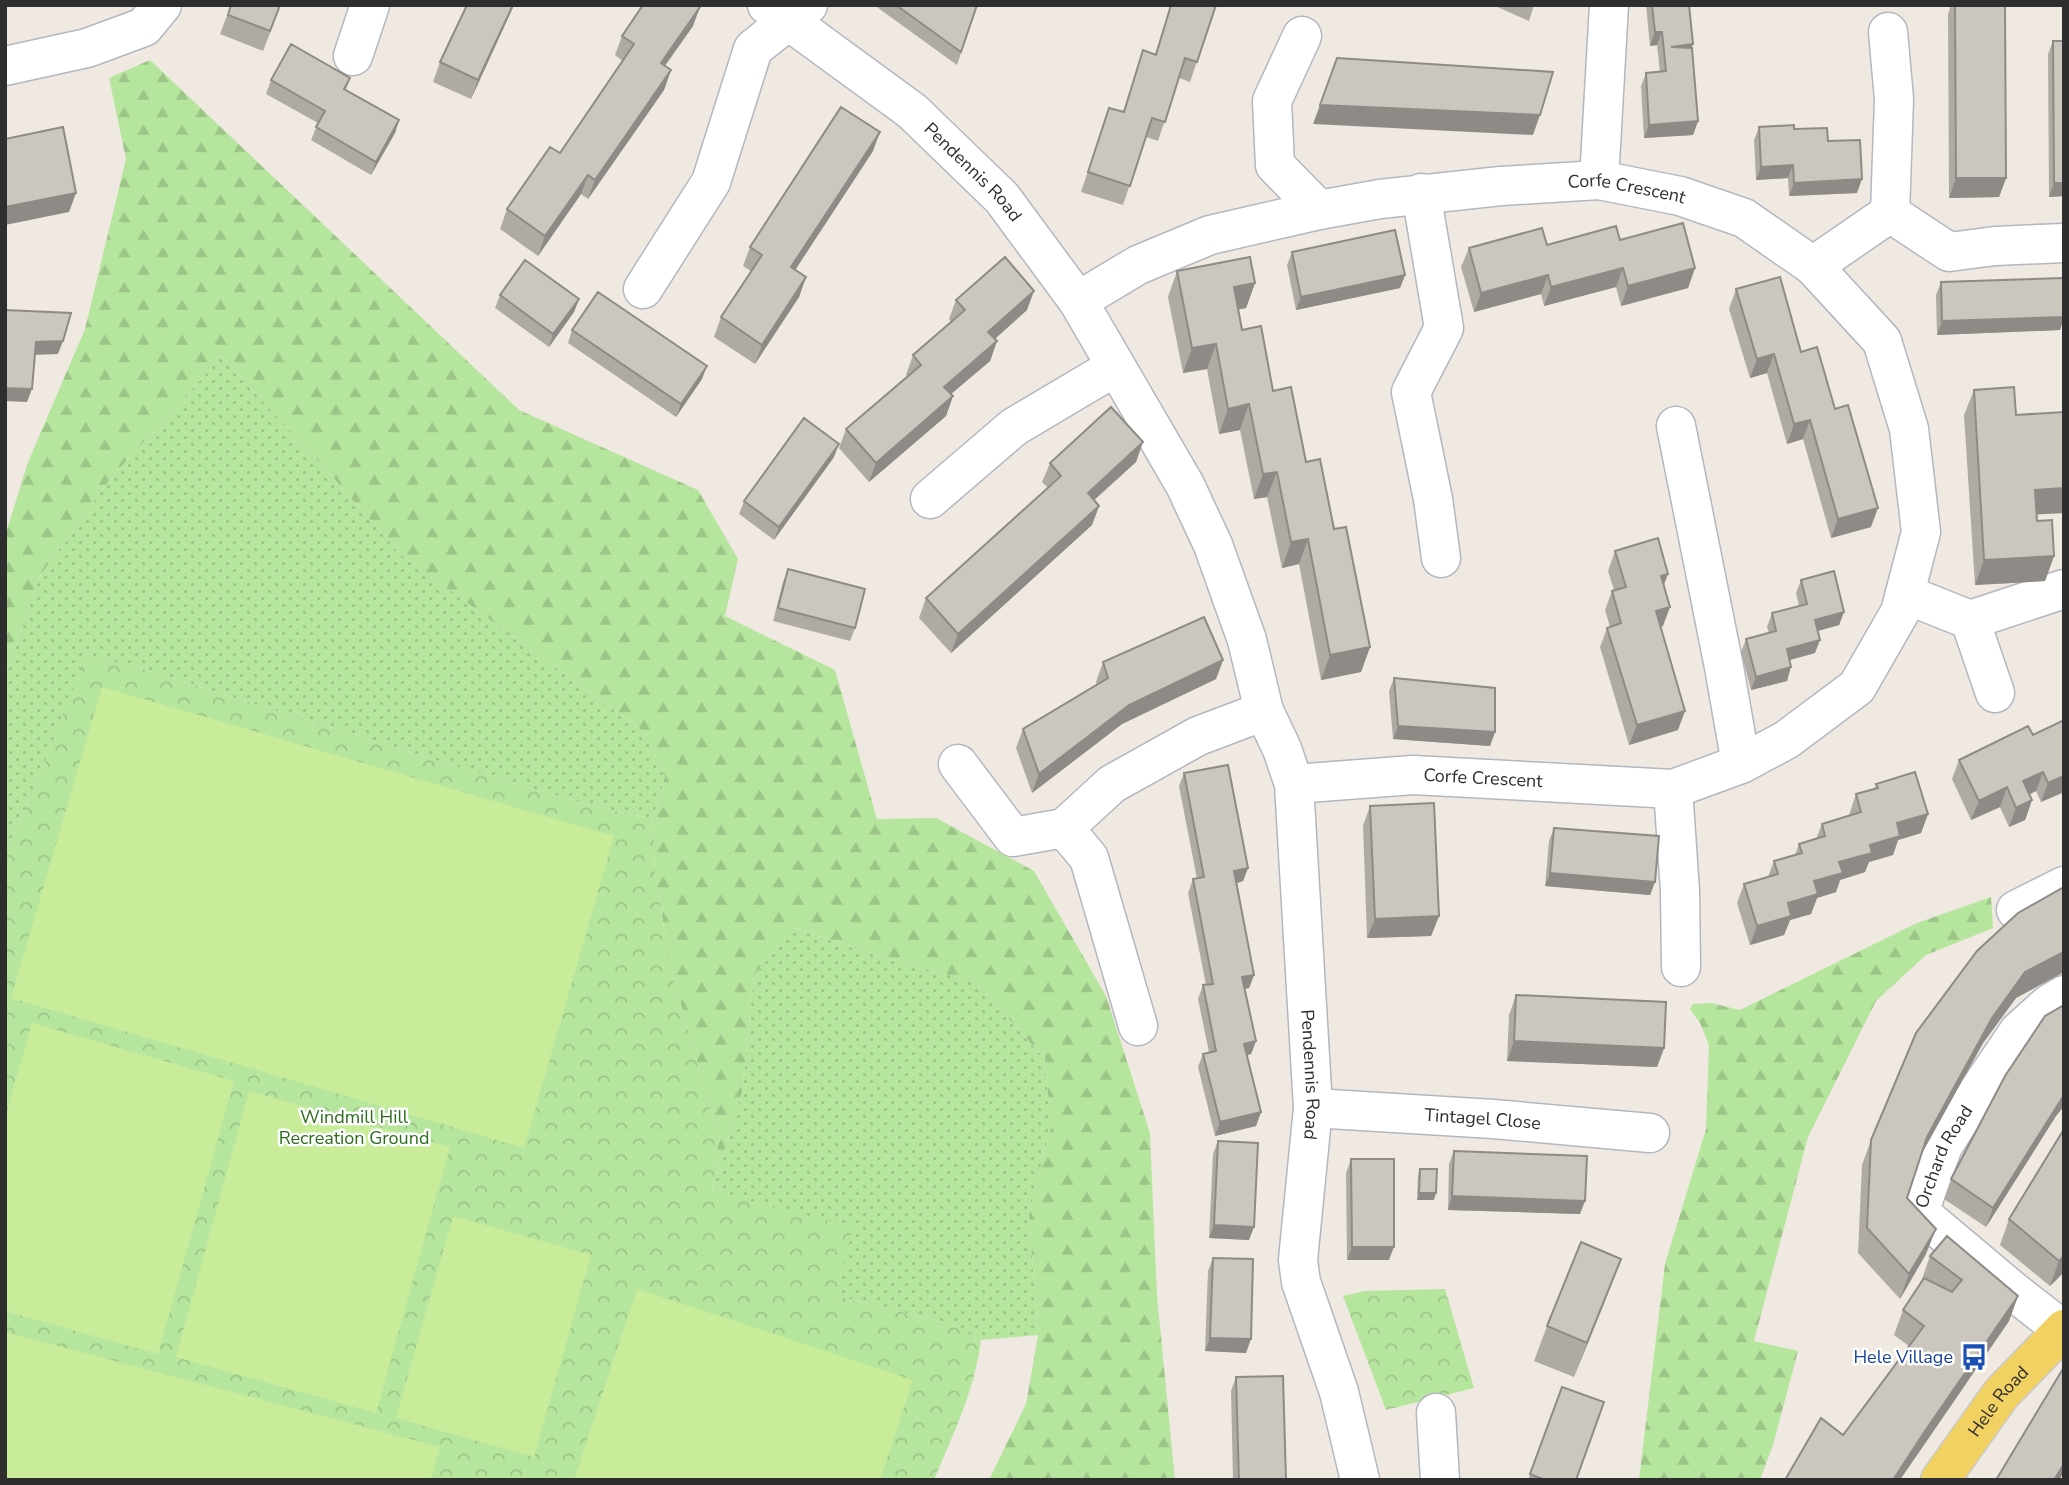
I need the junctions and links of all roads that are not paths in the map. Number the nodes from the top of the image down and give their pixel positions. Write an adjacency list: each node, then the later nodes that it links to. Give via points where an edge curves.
1 (162, 5): 8 (street, via 144,27 87,48)
2 (370, 5): 7 (street)
3 (1609, 5): 9 (street)
4 (788, 10): 15 (street, Pendennis Road, via 753,49 711,182); 16 (street, Pendennis Road, via 912,111 1002,198)
5 (1888, 32): 12 (street, via 1894,99)
6 (1303, 36): 11 (street, via 1272,101 1275,165)
7 (353, 56)
8 (5, 66)
9 (1599, 180): 10 (street, Corfe Crescent); 14 (street, Corfe Crescent, via 1680,195 1744,218)
10 (1421, 193): 11 (street, Corfe Crescent); 20 (street, via 1444,328 1411,392)
11 (1319, 210): 16 (street, Corfe Crescent, via 1210,235 1138,265)
12 (1890, 213): 13 (street, via 1949,252); 14 (street)
13 (2064, 243)
14 (1813, 266): 22 (street, Corfe Crescent, via 1882,341 1909,429 1921,532)
15 (643, 289)
16 (1078, 301): 17 (street, Pendennis Road)
17 (1115, 367): 19 (street, via 1014,427); 25 (street, Pendennis Road, via 1185,485 1213,545 1247,640)
18 (1676, 426): 27 (street)
19 (930, 499)
20 (1441, 558)
21 (2064, 589): 23 (street)
22 (1905, 594): 23 (street); 27 (street, Corfe Crescent, via 1900,612 1857,687 1786,740)
23 (1970, 620): 24 (street)
24 (1995, 693)
25 (1264, 711): 28 (street, Pendennis Road); 30 (street, via 1198,737 1112,784)
26 (958, 764): 30 (street, via 1013,836)
27 (1741, 764): 29 (street, Corfe Crescent)
28 (1294, 783): 29 (street, Corfe Crescent, via 1413,775); 36 (street, Pendennis Road)
29 (1673, 789): 33 (street)
30 (1064, 828): 35 (street, via 1089,858)
31 (2064, 886): 32 (street)
32 (2016, 910)
33 (1681, 967)
34 (2064, 995): 38 (street, Orchard Road, via 2019,1031 1979,1090 1943,1146 1919,1212)
35 (1138, 1026)
36 (1313, 1108): 37 (street, Tintagel Close); 40 (street, Pendennis Road, via 1298,1260 1301,1282 1339,1392)
37 (1650, 1133)
38 (2064, 1329): 42 (main road, Hele Road, via 2001,1394)
39 (1436, 1413): 41 (street)
40 (1360, 1480)
41 (1440, 1480)
42 (1940, 1480)

